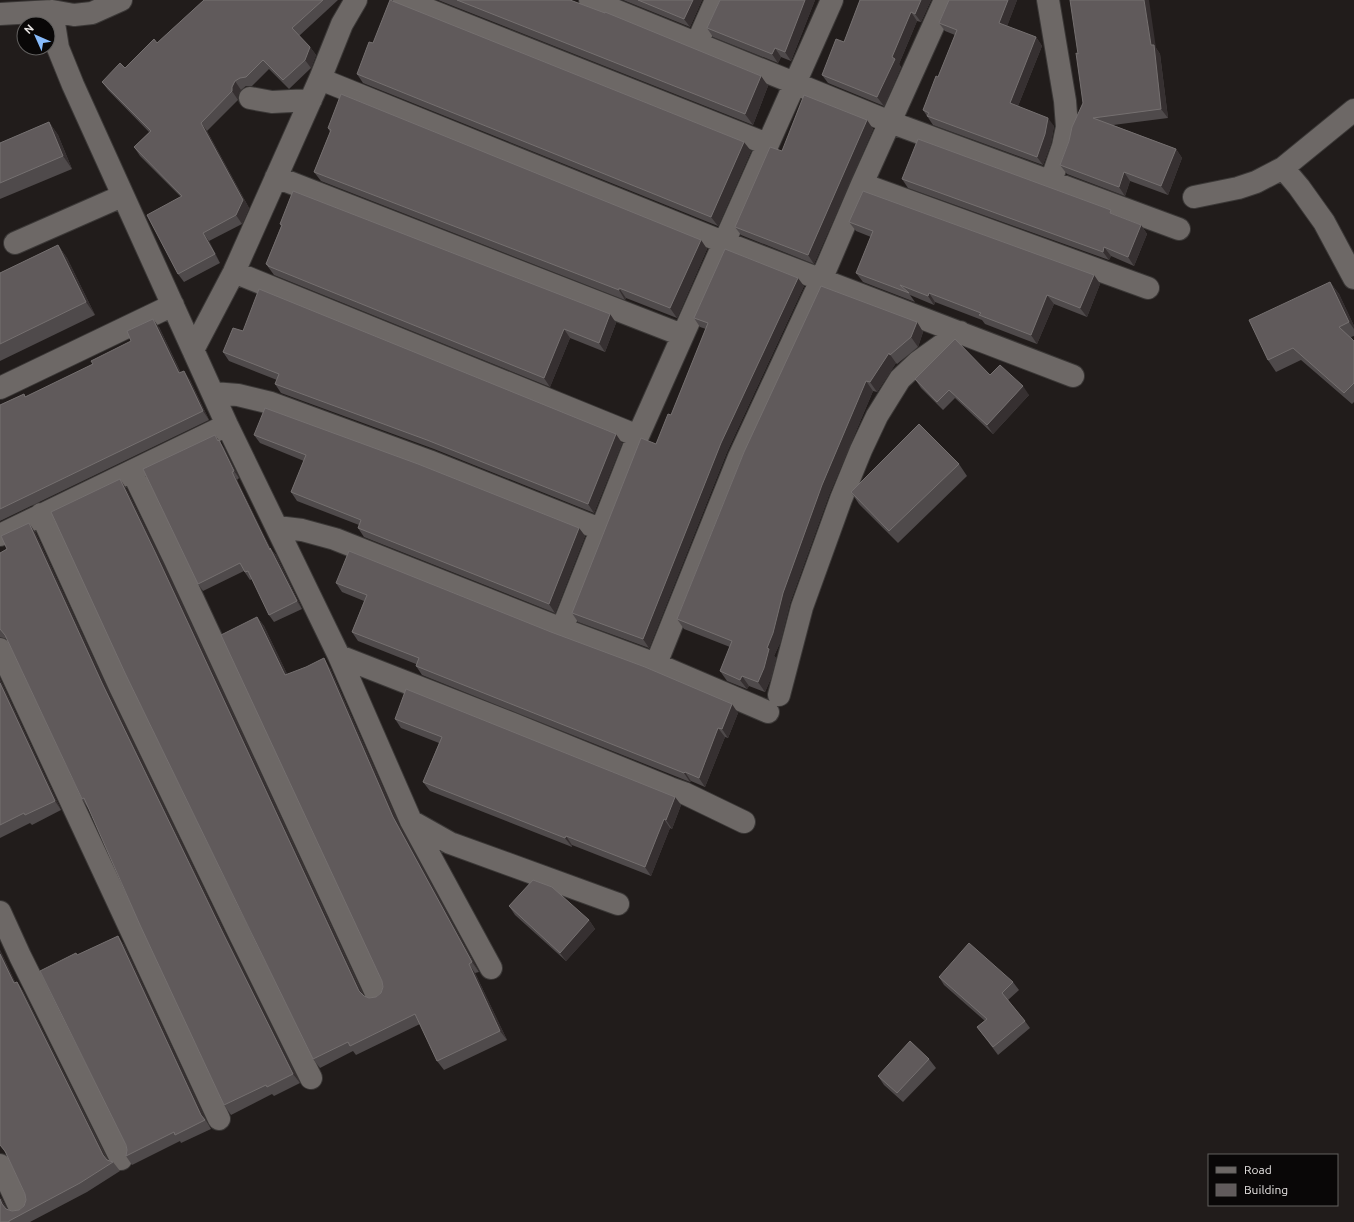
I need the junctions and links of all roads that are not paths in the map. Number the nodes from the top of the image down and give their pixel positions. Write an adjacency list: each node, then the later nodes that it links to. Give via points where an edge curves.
1 (121, 0): 9 (street, via 92,13 74,15)
2 (356, 0): 12 (street, via 342,24)
3 (404, 0): 18 (street)
4 (590, 0): 11 (street)
5 (716, 0): 11 (street)
6 (832, 0): 13 (street)
7 (944, 0): 17 (street)
8 (1048, 0): 21 (street, via 1067,127)
9 (52, 11): 10 (street); 23 (street, via 58,48)
10 (0, 14)
11 (697, 42): 13 (street)
12 (320, 79): 15 (street); 26 (street)
13 (795, 82): 17 (street); 18 (street)
14 (250, 98): 15 (street, via 277,102)
15 (311, 100): 20 (street)
16 (1354, 110): 19 (street)
17 (890, 122): 21 (street); 22 (street)
18 (767, 144): 26 (street)
19 (1283, 168): 24 (street, via 1238,188); 29 (street, via 1324,222)
20 (276, 177): 28 (street); 34 (street)
21 (1052, 181): 25 (street)
22 (862, 184): 30 (street); 31 (street)
23 (122, 196): 27 (street); 32 (street)
24 (1194, 197)
25 (1179, 229)
26 (723, 242): 30 (street); 34 (street)
27 (15, 243)
28 (234, 272): 35 (street); 40 (street)
29 (1354, 278)
30 (821, 280): 33 (street); 49 (street, via 739,457)
31 (1148, 288)
32 (173, 305): 35 (street); 37 (street)
33 (960, 332): 36 (street); 49 (street, via 918,362 900,379 877,416 841,499 802,607 774,703)
34 (682, 336): 40 (street)
35 (194, 350): 38 (street)
36 (1073, 376)
37 (0, 388)
38 (213, 393): 39 (street); 44 (street, via 238,395 271,403 429,461)
39 (227, 425): 41 (street); 43 (street)
40 (638, 436): 44 (street)
41 (132, 471): 42 (street); 55 (street)
42 (41, 514): 45 (street); 56 (street, via 123,694)
43 (277, 527): 46 (street, via 302,530 335,539); 48 (street)
44 (600, 529): 46 (street)
45 (0, 535)
46 (562, 629): 49 (street)
47 (0, 649): 57 (street)
48 (339, 656): 50 (street); 51 (street, via 684,793)
49 (656, 664)
50 (411, 820): 52 (street, via 450,843); 54 (street)
51 (744, 822)
52 (618, 904)
53 (0, 912): 58 (street)
54 (490, 968)
55 (377, 995)
56 (311, 1078)
57 (219, 1118)
58 (121, 1159)
59 (0, 1165): 60 (street)
60 (20, 1208)

